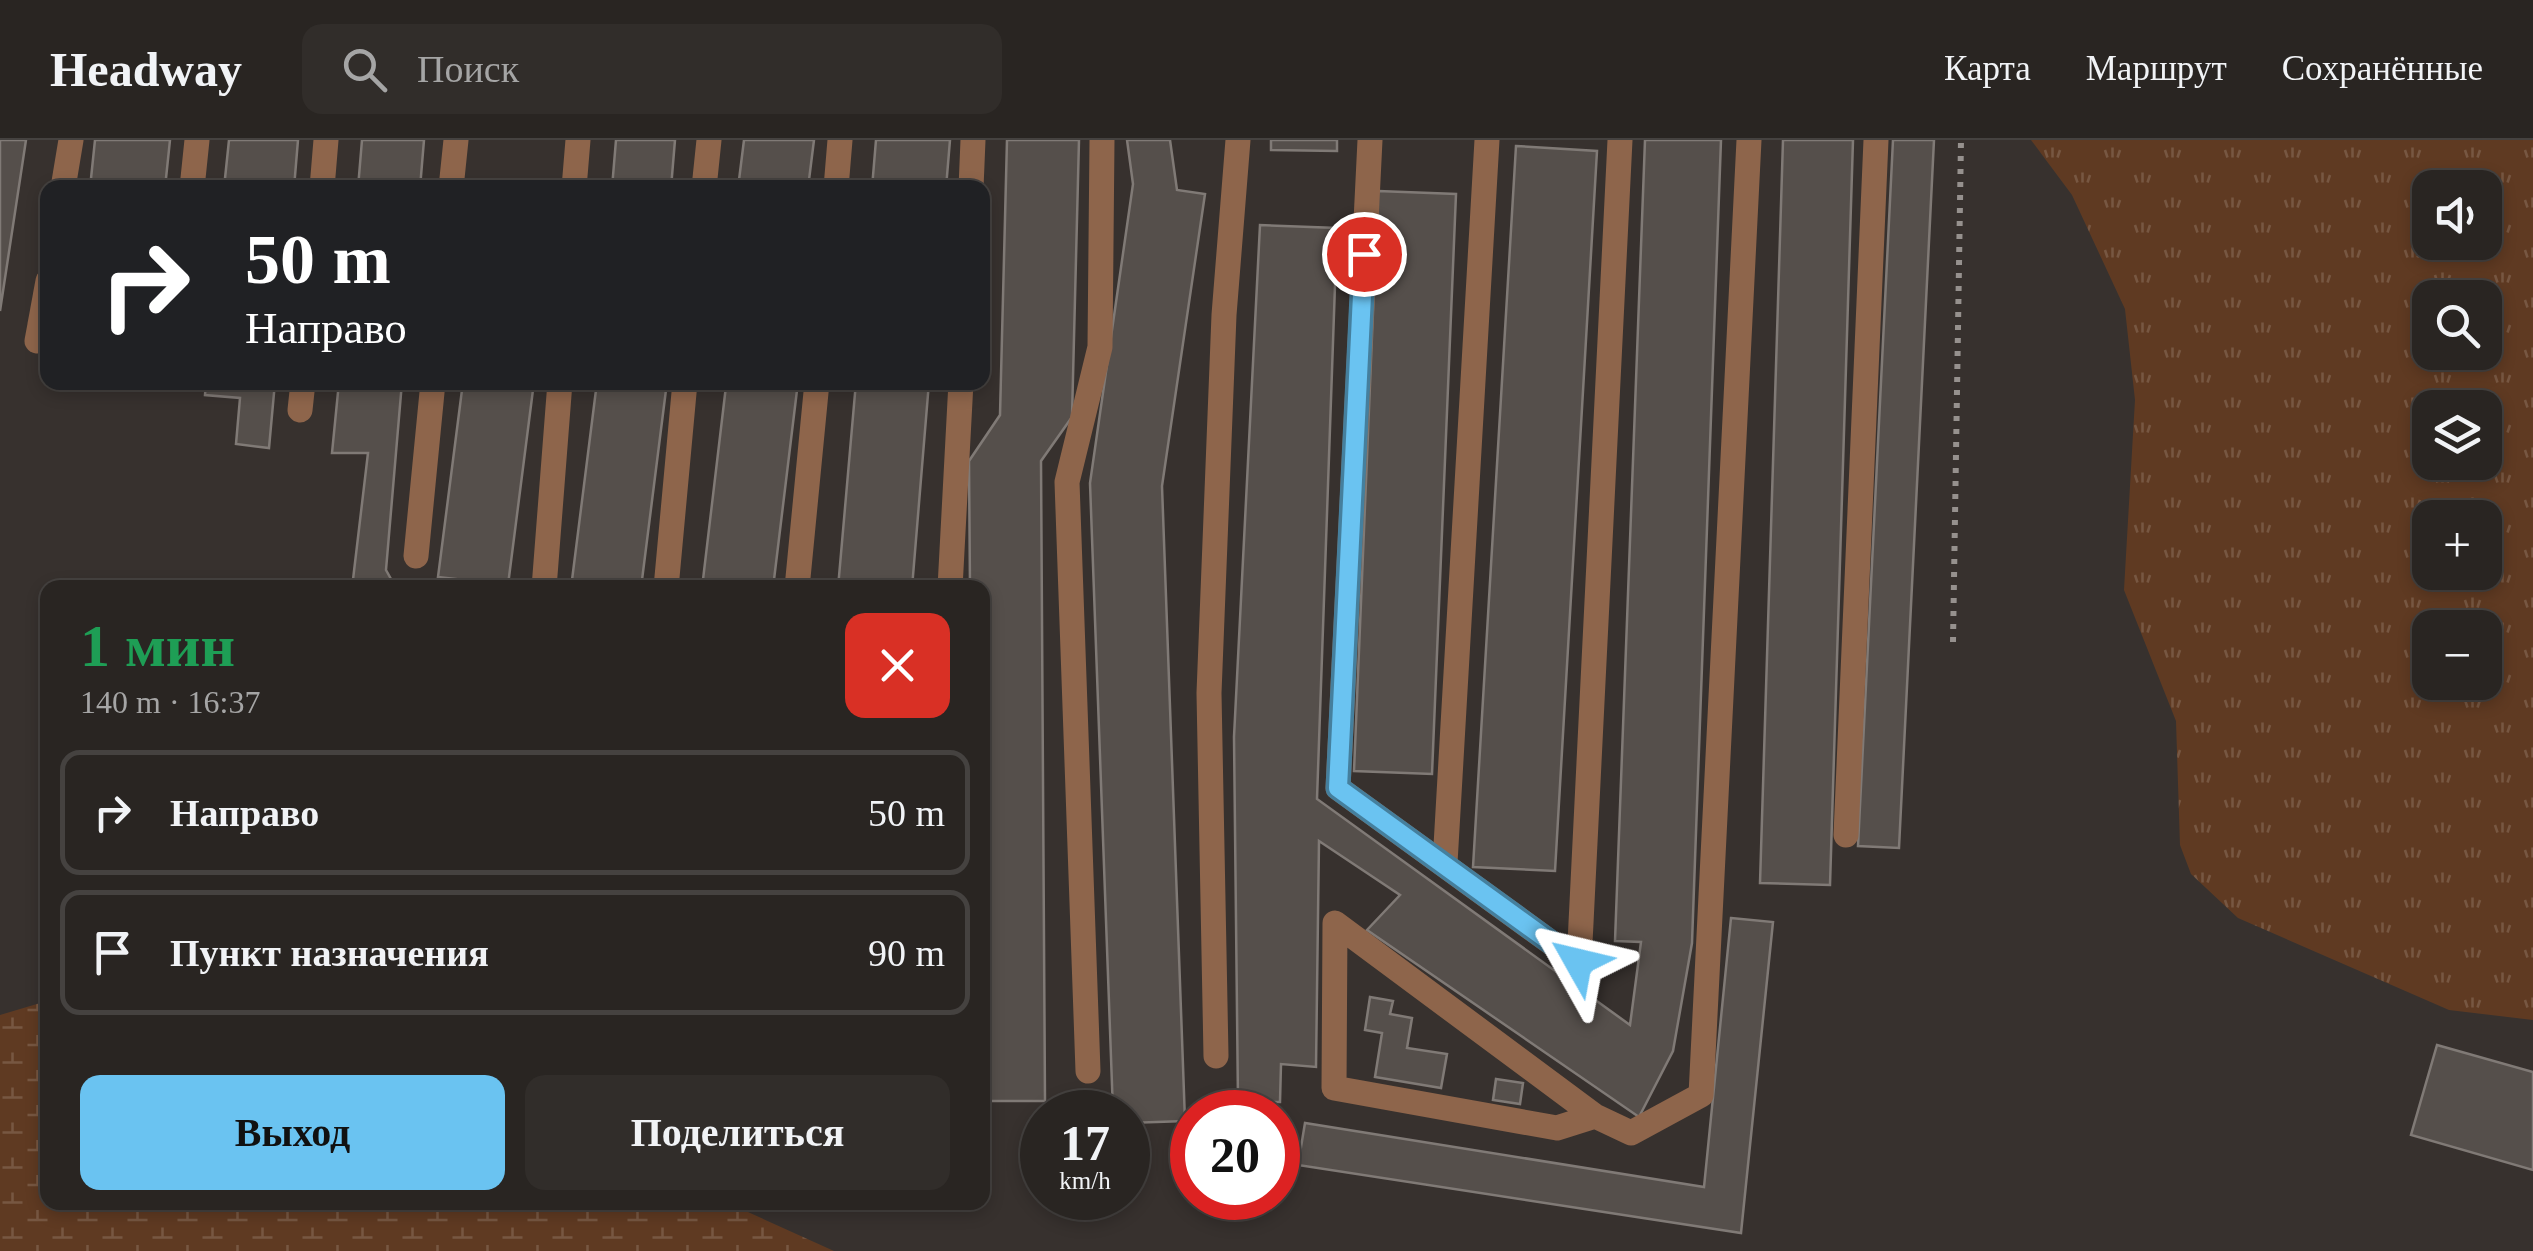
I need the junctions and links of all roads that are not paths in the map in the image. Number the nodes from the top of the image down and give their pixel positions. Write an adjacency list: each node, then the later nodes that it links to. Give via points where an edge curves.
1 (71, 140): 16 (lane)
2 (197, 140): 17 (lane)
3 (326, 140): 18 (lane)
4 (456, 140): 19 (lane)
5 (578, 140): 20 (lane)
6 (709, 140): 21 (lane)
7 (840, 140): 22 (lane)
8 (973, 140): 23 (lane)
9 (1102, 140): 41 (lane, via 1100,346 1068,482)
10 (1238, 140): 40 (lane, via 1209,693)
11 (1370, 140): 39 (lane, via 1338,788)
12 (1487, 140): 39 (lane)
13 (1620, 140): 39 (lane, via 1578,962)
14 (1749, 140): 42 (lane, via 1701,1095 1631,1133)
15 (1876, 140): 38 (lane)
16 (64, 180)
17 (193, 180)
18 (323, 180)
19 (452, 180)
20 (575, 180)
21 (705, 180)
22 (837, 180)
23 (971, 180)
24 (40, 329): 25 (lane)
25 (38, 341)
26 (302, 390): 32 (lane)
27 (431, 390): 33 (lane)
28 (559, 390): 34 (lane)
29 (685, 390): 35 (lane)
30 (816, 390): 36 (lane)
31 (961, 390): 37 (lane)
32 (300, 410)
33 (416, 556)
34 (545, 580)
35 (667, 580)
36 (798, 580)
37 (950, 580)
38 (1846, 835)
39 (1445, 863)
40 (1216, 1056)
41 (1088, 1071)
42 (1595, 1116): 42 (lane, via 1557,1128 1334,1088 1335,923)

